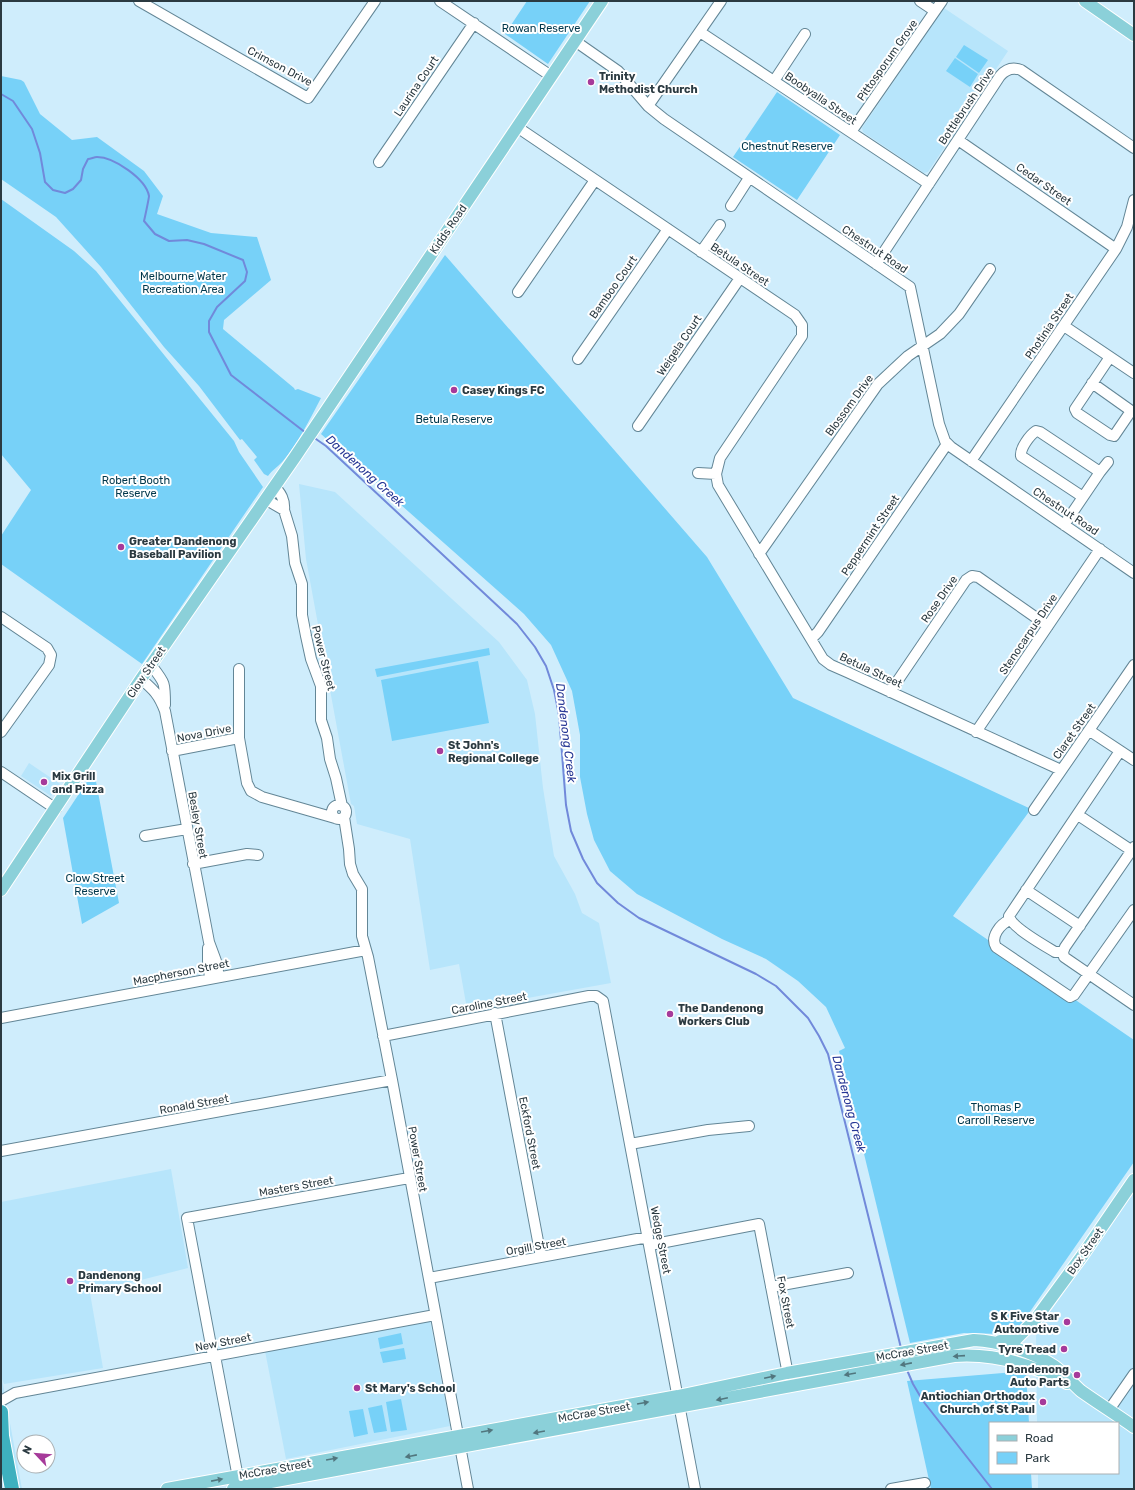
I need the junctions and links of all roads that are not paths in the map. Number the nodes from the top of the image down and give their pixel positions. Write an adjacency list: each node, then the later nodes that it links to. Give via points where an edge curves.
1 (139, 1): 2 (street, Crimson Drive, via 308,98)
2 (375, 1)
3 (440, 1): 10 (street)
4 (602, 1): 14 (main road, Kidds Road)
5 (721, 1): 11 (street)
6 (920, 1): 9 (street)
7 (942, 1): 9 (street, Pittosporum Grove)
8 (1085, 1): 13 (main road)
9 (935, 11): 19 (street, Pittosporum Grove)
10 (474, 23): 15 (street); 22 (street, Laurina Court)
11 (700, 32): 16 (street, Boobyalla Street); 17 (street)
12 (805, 34): 16 (street)
13 (1134, 35)
14 (576, 41): 15 (main road, Kidds Road); 17 (street, Chestnut Road, via 618,71)
15 (551, 76): 18 (main road, Kidds Road)
16 (774, 81): 19 (street, Boobyalla Street)
17 (648, 106): 23 (street, Chestnut Road)
18 (517, 127): 24 (street, Betula Street); 44 (main road, Kidds Road)
19 (851, 132): 25 (street, Boobyalla Street)
20 (958, 140): 21 (street, Bottlebrush Drive, via 1003,73 1015,68); 25 (street, Bottlebrush Drive); 30 (street, Cedar Street)
21 (1134, 148)
22 (379, 162)
23 (750, 178): 27 (street); 32 (street, Chestnut Road)
24 (595, 180): 29 (street, Betula Street); 35 (street)
25 (929, 184): 32 (street, Bottlebrush Drive)
26 (1134, 200): 30 (street, Photinia Street, via 1127,227)
27 (730, 206)
28 (720, 225): 31 (street)
29 (668, 229): 31 (street, Betula Street); 39 (street, Bamboo Court)
30 (1116, 248): 36 (street, Photinia Street)
31 (702, 252): 34 (street, Betula Street)
32 (876, 264): 37 (street, Chestnut Road, via 910,287)
33 (990, 269): 37 (street, Blossom Drive, via 959,314 940,334)
34 (740, 278): 42 (street, Weigela Court); 49 (street, Betula Street, via 796,315 802,325 802,336 720,458)
35 (518, 292)
36 (1064, 326): 38 (street); 45 (street, Photinia Street)
37 (923, 346): 43 (street, Chestnut Road, via 941,432); 56 (street, Blossom Drive, via 908,356 878,384)
38 (1110, 357): 40 (street); 41 (street)
39 (578, 358)
40 (1134, 373)
41 (1092, 383): 41 (street, via 1076,406 1076,411 1114,436 1130,410)
42 (638, 426)
43 (947, 444): 45 (street, Chestnut Road); 60 (street, Peppermint Street)
44 (295, 457): 50 (main road, Clow Street)
45 (971, 461): 54 (street, Chestnut Road)
46 (1108, 462): 47 (street)
47 (1100, 472): 51 (street); 51 (street, via 1040,432 1032,433 1021,450 1021,456)
48 (698, 473): 49 (street)
49 (716, 474): 56 (street, Betula Street, via 718,485)
50 (274, 487): 52 (main road, Clow Street); 53 (street, Power Street, via 279,491)
51 (1083, 498): 54 (street)
52 (265, 500): 53 (street); 61 (main road, Clow Street)
53 (284, 510): 78 (street, Power Street, via 302,584 302,615 306,636 321,686 321,720 336,778)
54 (1064, 525): 55 (street, Chestnut Road)
55 (1100, 549): 57 (street, Chestnut Road); 59 (street, Stenocarpus Drive)
56 (759, 554): 60 (street, Betula Street)
57 (1134, 573)
58 (1, 617): 68 (street, via 47,648 51,655 48,665)
59 (1048, 626): 65 (street, Rose Drive, via 978,577 972,576 966,580); 69 (street, Stenocarpus Drive)
60 (811, 639): 65 (street, Betula Street, via 828,663)
61 (151, 665): 64 (main road, Clow Street); 66 (street, Besley Street, via 163,681)
62 (1134, 665): 67 (street, Claret Street)
63 (239, 669): 70 (street)
64 (141, 679): 66 (street, Besley Street, via 156,691); 76 (main road, Clow Street)
65 (890, 692): 69 (street, Betula Street)
66 (165, 711): 71 (street, Besley Street)
67 (1090, 731): 72 (street); 74 (street, Claret Street)
68 (1, 732)
69 (976, 732): 74 (street, Betula Street)
70 (239, 738): 71 (street, Nova Drive); 78 (street, Nova Drive, via 247,783 252,791 262,797 315,812)
71 (172, 751): 80 (street, Besley Street)
72 (1120, 751): 73 (street); 79 (street)
73 (1134, 760)
74 (1061, 770): 77 (street, Claret Street)
75 (1, 772): 76 (street)
76 (56, 809): 85 (main road, Clow Street)
77 (1034, 810)
78 (337, 813): 90 (street, Power Street, via 346,835 351,869 362,889 361,927)
79 (1078, 815): 82 (street); 86 (street)
80 (187, 829): 81 (street); 84 (street, Besley Street)
81 (145, 836)
82 (1133, 850): 89 (street)
83 (258, 855): 84 (street, via 247,854)
84 (194, 864): 93 (street, Besley Street, via 209,942 216,961)
85 (1, 890)
86 (1026, 890): 88 (street, via 1011,912); 89 (street)
87 (1134, 910): 92 (street)
88 (1010, 920): 91 (street, via 1055,952); 92 (street, via 1004,923 993,938 996,947 1070,997)
89 (1080, 926): 91 (street)
90 (366, 950): 93 (street, Macpherson Street); 98 (street, Power Street)
91 (1063, 952): 92 (street, via 1064,957)
92 (1089, 974): 95 (street)
93 (215, 978): 97 (street, Macpherson Street)
94 (599, 997): 96 (street, Caroline Street, via 590,996); 101 (street, Wedge Street, via 603,1001)
95 (1134, 1005)
96 (495, 1013): 98 (street, Caroline Street); 107 (street, Eckford Street)
97 (1, 1018)
98 (383, 1036): 99 (street, Power Street)
99 (392, 1080): 102 (street, Ronald Street); 103 (street, Power Street)
100 (749, 1126): 101 (street, via 708,1130)
101 (630, 1144): 106 (street, Wedge Street)
102 (1, 1151)
103 (409, 1178): 109 (street, Power Street); 116 (street, Masters Street, via 188,1218)
104 (1134, 1180): 112 (main road, Box Street)
105 (760, 1224): 106 (street, Orgill Street); 110 (street, Fox Street)
106 (649, 1241): 107 (street, Orgill Street); 126 (street, Wedge Street)
107 (541, 1257): 109 (street, Orgill Street)
108 (848, 1273): 110 (street)
109 (429, 1278): 111 (street, Power Street)
110 (772, 1287): 119 (street, Fox Street)
111 (435, 1314): 116 (street, New Street); 131 (street, Power Street)
112 (1035, 1320): 113 (main road, Box Street, via 1013,1340); 114 (main road, Box Street)
113 (984, 1340): 114 (main road, McCrae Street); 115 (main road, McCrae Street, via 968,1340)
114 (1019, 1350): 117 (main road, via 1008,1356); 123 (main road, McCrae Street, via 1035,1355 1052,1365)
115 (924, 1355): 117 (main road, McCrae Street, one-way to 115, via 978,1355); 118 (main road, McCrae Street)
116 (214, 1356): 124 (street, New Street); 133 (street)
117 (994, 1358): 123 (main road, McCrae Street, via 1040,1370)
118 (887, 1362): 119 (main road, McCrae Street); 121 (main road, McCrae Street, one-way to 121)
119 (788, 1373): 121 (street, Fox Street); 126 (main road, McCrae Street, one-way to 119)
120 (1134, 1374): 127 (street)
121 (790, 1385): 126 (main road, McCrae Street, one-way to 126)
122 (1, 1391): 124 (street, New Street)
123 (1082, 1391): 127 (main road)
124 (15, 1393): 125 (street, New Street)
125 (1, 1401)
126 (679, 1402): 131 (main road, McCrae Street); 137 (street, Wedge Street)
127 (1110, 1410): 129 (main road)
128 (1, 1412): 130 (highway)
129 (1134, 1427)
130 (2, 1435): 134 (highway)
131 (459, 1442): 133 (main road, McCrae Street); 136 (street, Power Street)
132 (926, 1483): 138 (street)
133 (238, 1485): 135 (main road, McCrae Street, one-way to 133)
134 (12, 1489)
135 (167, 1489)
136 (468, 1489)
137 (695, 1489)
138 (891, 1489)

